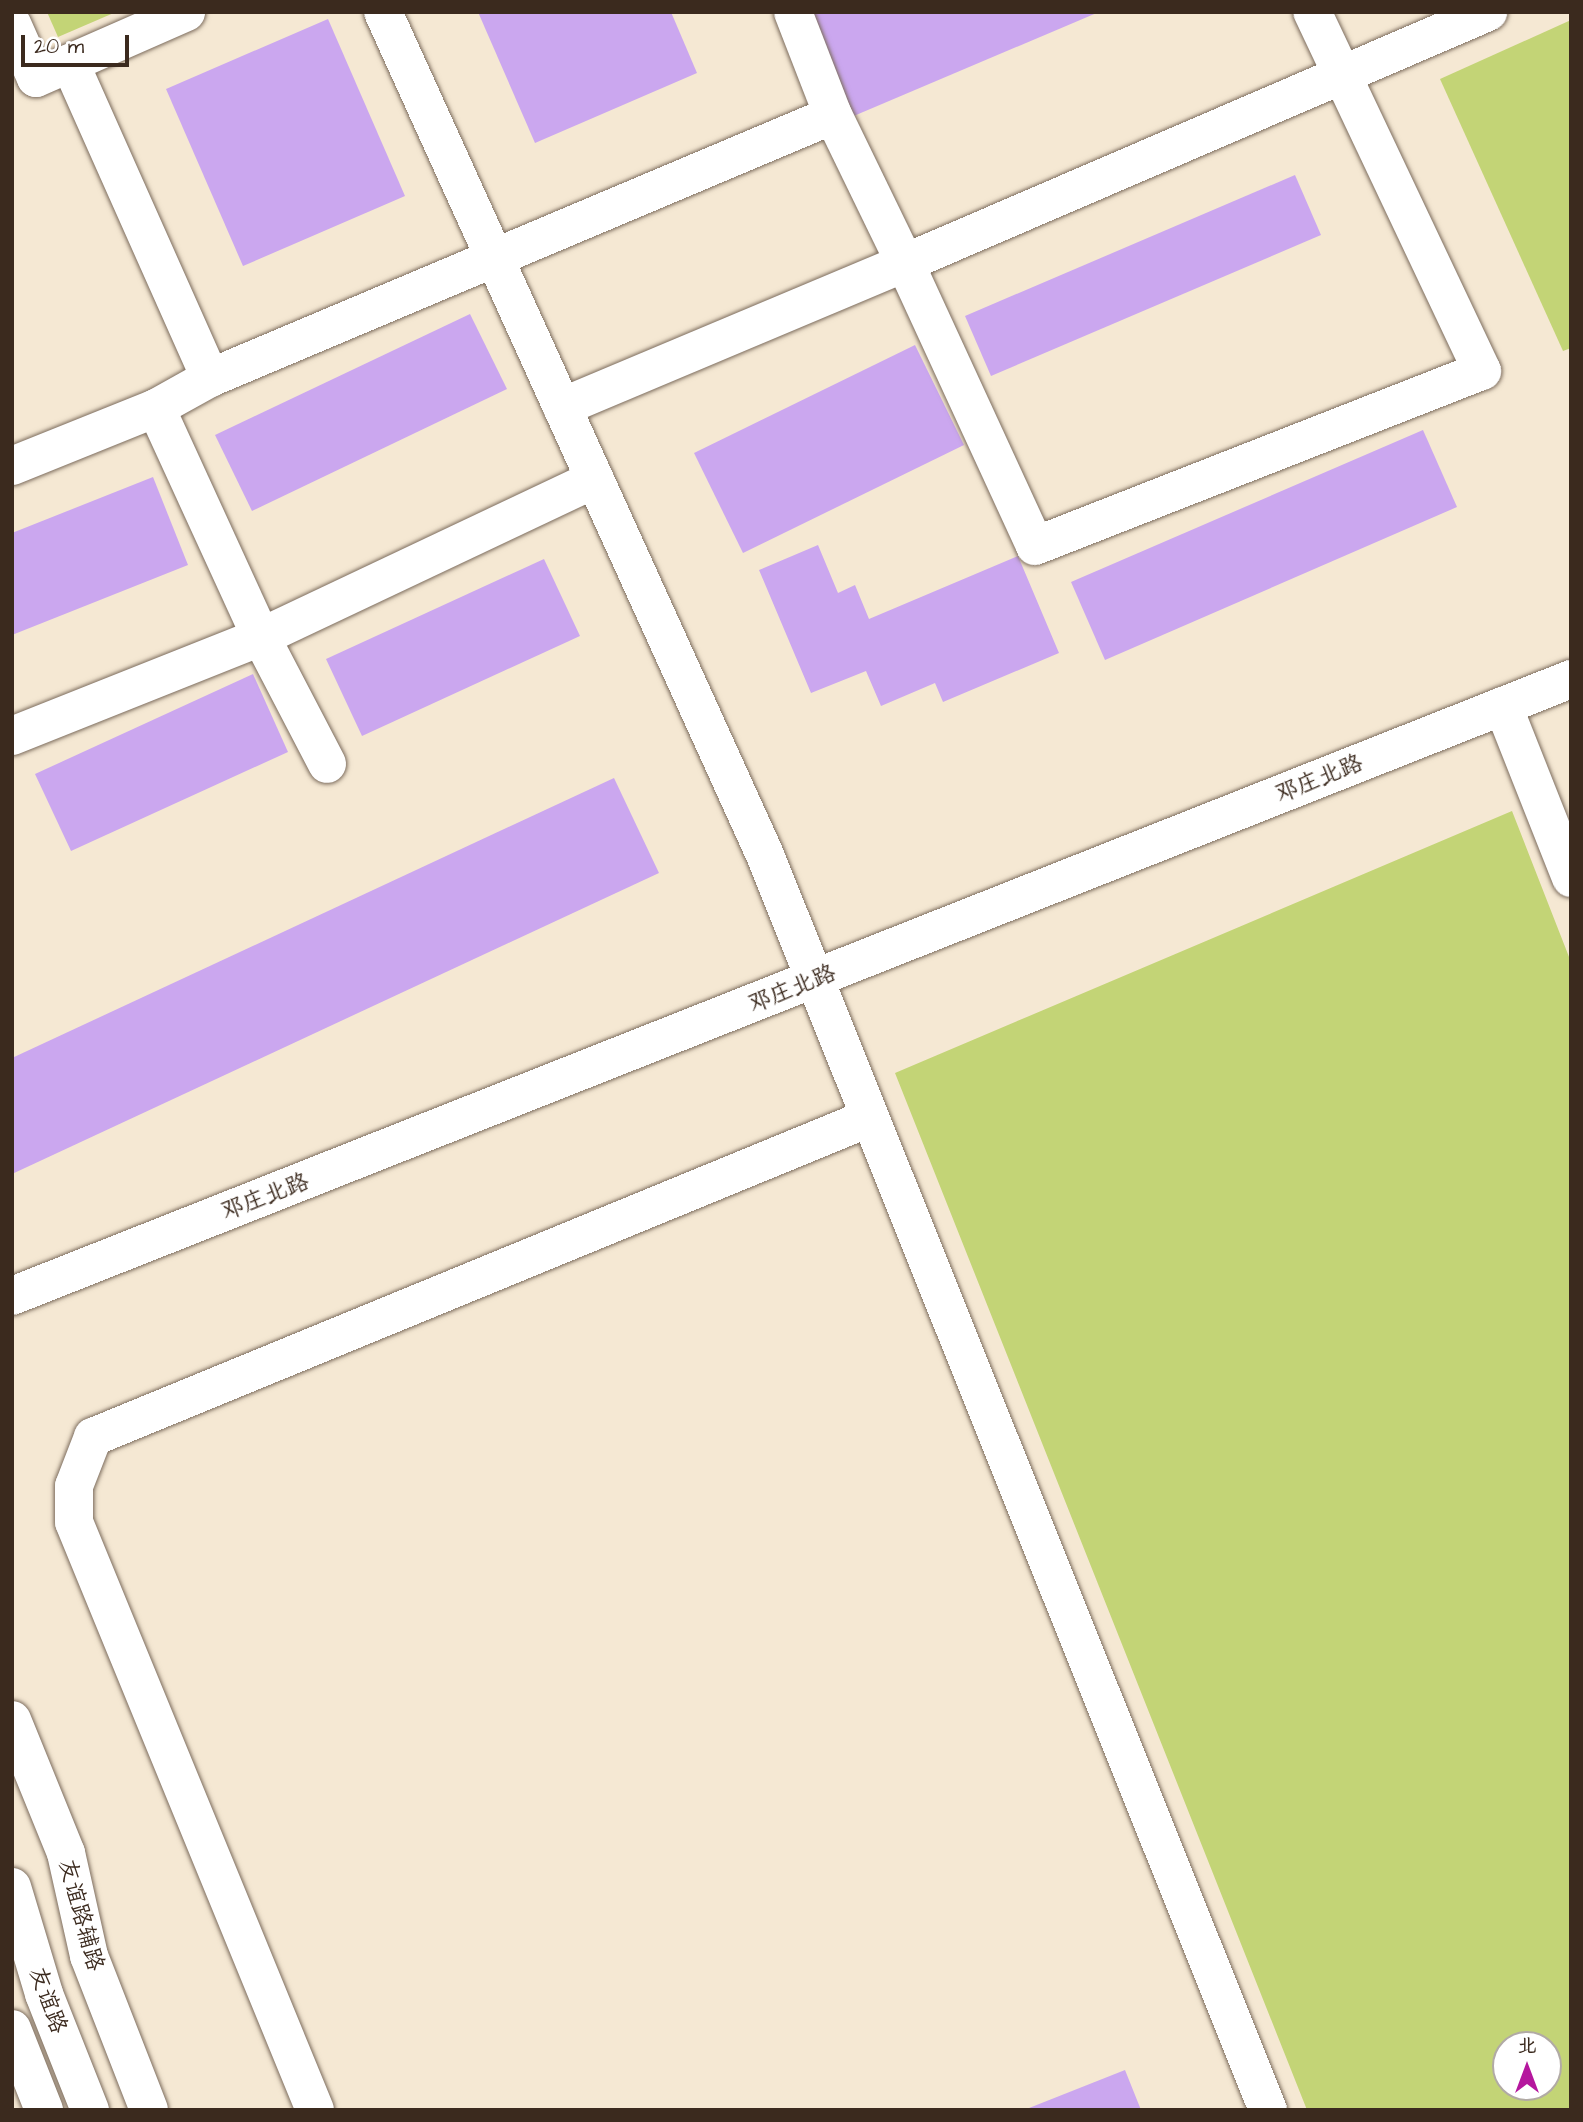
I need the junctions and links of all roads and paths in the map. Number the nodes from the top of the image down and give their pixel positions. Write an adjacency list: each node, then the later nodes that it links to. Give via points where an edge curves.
1 (186, 12): 7 (street)
2 (383, 12): 11 (street)
3 (793, 12): 10 (street)
4 (1312, 12): 8 (street)
5 (1488, 12): 8 (street)
6 (12, 24): 9 (street)
7 (70, 63): 9 (street); 13 (street)
8 (1339, 76): 12 (street); 12 (street, via 1482,371 1035,547)
9 (24, 83)
10 (833, 115): 11 (street); 12 (street)
11 (494, 257): 13 (street); 14 (street)
12 (905, 263): 14 (street)
13 (210, 378): 15 (street)
14 (562, 407): 17 (street)
15 (156, 408): 16 (street); 18 (street)
16 (12, 466)
17 (595, 479): 18 (street); 24 (street, via 765,855)
18 (261, 637): 21 (street); 22 (street)
19 (1571, 679): 20 (street, 邓庄北路)
20 (1503, 706): 23 (street); 24 (street, 邓庄北路)
21 (12, 736)
22 (327, 764)
23 (1571, 878)
24 (814, 981): 25 (street); 26 (street, 邓庄北路)
25 (869, 1118): 33 (street, via 93,1437 74,1486 74,1522); 34 (street)
26 (12, 1296)
27 (12, 1720): 32 (street, 友谊路辅路, via 66,1853 89,1956)
28 (12, 1887): 31 (street, 友谊路, via 44,1994)
29 (12, 2029): 30 (street, 友谊路)
30 (44, 2110)
31 (90, 2110)
32 (149, 2110)
33 (315, 2110)
34 (1268, 2110)

